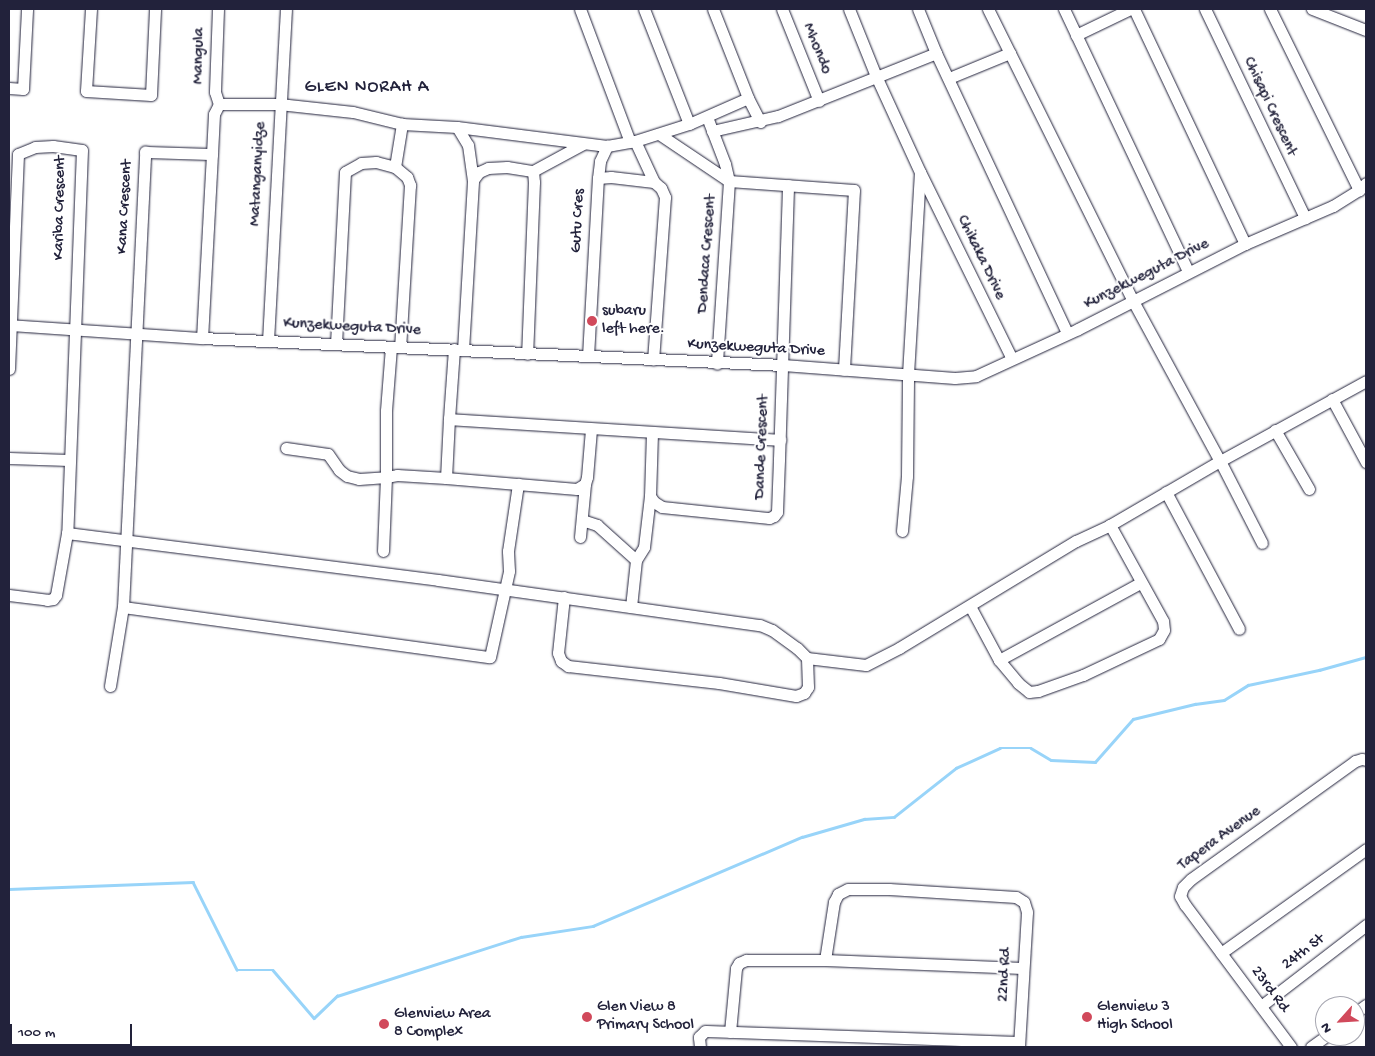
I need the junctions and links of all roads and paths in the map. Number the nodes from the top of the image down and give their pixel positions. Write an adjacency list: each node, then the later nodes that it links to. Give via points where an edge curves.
1 (27, 9): 24 (street, via 22,89)
2 (91, 9): 3 (street, via 86,91 151,95)
3 (155, 9)
4 (218, 9): 27 (street, Mangula, via 215,92)
5 (286, 9): 28 (street, Matanganyidze)
6 (580, 9): 36 (street)
7 (644, 9): 32 (street)
8 (713, 9): 25 (street)
9 (782, 9): 26 (street, Mhondo)
10 (849, 9): 22 (street, Chikaka Drive)
11 (918, 9): 20 (street)
12 (988, 9): 21 (street)
13 (1064, 9): 19 (street)
14 (1132, 9): 19 (street); 50 (street)
15 (1205, 9): 49 (street, Chisapi Crescent)
16 (1270, 9): 48 (street)
17 (1312, 9): 18 (street)
18 (1366, 30)
19 (1076, 35): 51 (street)
20 (936, 53): 22 (street); 23 (street)
21 (1010, 53): 23 (street); 52 (street)
22 (876, 76): 26 (street); 42 (street, Chikaka Drive)
23 (949, 78): 55 (street)
24 (9, 88)
25 (748, 98): 29 (street, Mangula); 30 (street)
26 (819, 101): 30 (street)
27 (219, 104): 28 (street, Mangula); 39 (street, via 214,114)
28 (279, 104): 31 (street, Mangula, via 353,112); 58 (street, Matanganyidze)
29 (707, 118): 32 (street, Mangula); 34 (street)
30 (760, 122): 34 (street)
31 (402, 124): 33 (street, Mangula); 40 (street)
32 (689, 124): 35 (street, Mangula)
33 (457, 127): 37 (street, Mangula); 44 (street, via 468,145)
34 (712, 131): 45 (street)
35 (659, 134): 36 (street, Mangula); 45 (street)
36 (632, 141): 38 (street, Mangula); 46 (street)
37 (584, 144): 38 (street, Mangula); 41 (street)
38 (607, 146): 43 (street, via 600,161)
39 (212, 154): 56 (street, Kana Crescent, via 145,152); 57 (street)
40 (395, 167): 59 (street, via 361,162 345,172); 60 (street, via 407,177 410,185)
41 (533, 172): 44 (street, via 507,167 488,168); 62 (street)
42 (920, 172): 64 (street, Chikaka Drive); 70 (street, Chikaka Drive)
43 (598, 178): 46 (street, Gutu Cres); 63 (street, Gutu Cres)
44 (472, 180): 61 (street)
45 (729, 181): 47 (street, Dendaca Crescent); 66 (street, Dendaca Crescent)
46 (654, 182): 65 (street, via 665,197)
47 (788, 185): 67 (street, Dande Crescent); 69 (street, Dendaca Crescent, via 854,190)
48 (1362, 187): 49 (street, Kunzekweguta Drive, via 1333,206)
49 (1305, 218): 50 (street, Kunzekweguta Drive)
50 (1245, 244): 51 (street, Kunzekweguta Drive)
51 (1188, 271): 52 (street, Kunzekweguta Drive)
52 (1133, 301): 55 (street, Kunzekweguta Drive); 81 (street)
53 (10, 325): 54 (street, Kunzekweguta Drive); 54 (street, Kariba Crescent, via 18,154 54,146 82,150); 68 (street)
54 (73, 329): 56 (street, Kunzekweguta Drive); 80 (street)
55 (1067, 333): 64 (street, Kunzekweguta Drive)
56 (136, 335): 57 (street, Kunzekweguta Drive); 95 (street)
57 (202, 338): 58 (street, Kunzekweguta Drive)
58 (268, 341): 59 (street, Kunzekweguta Drive)
59 (336, 344): 60 (street, Kunzekweguta Drive)
60 (395, 347): 61 (street, Kunzekweguta Drive); 83 (street, via 386,412)
61 (459, 349): 62 (street, Kunzekweguta Drive); 73 (street)
62 (527, 354): 63 (street, Kunzekweguta Drive)
63 (588, 356): 65 (street, Kunzekweguta Drive)
64 (1012, 359): 70 (street, Kunzekweguta Drive, via 976,376 955,378)
65 (653, 360): 66 (street, Kunzekweguta Drive)
66 (717, 364): 67 (street, Kunzekweguta Drive)
67 (783, 365): 69 (street, Kunzekweguta Drive); 77 (street, Dande Crescent)
68 (9, 369)
69 (844, 370): 70 (street, Kunzekweguta Drive)
70 (908, 374): 92 (street, Chikaka Drive, via 907,476)
71 (1366, 381): 72 (street)
72 (1332, 399): 75 (street); 82 (street)
73 (449, 419): 74 (street); 84 (street)
74 (591, 429): 76 (street); 86 (street)
75 (1275, 430): 81 (street); 87 (street)
76 (652, 433): 77 (street); 89 (street)
77 (780, 440): 89 (street, Dande Crescent, via 777,512 774,516 662,507)
78 (286, 448): 83 (street, via 328,454 339,470 359,480)
79 (9, 458): 80 (street)
80 (69, 460): 93 (street)
81 (1220, 461): 88 (street); 96 (street)
82 (1366, 462)
83 (386, 477): 84 (street); 97 (street)
84 (446, 478): 85 (street)
85 (518, 484): 86 (street, via 577,489); 100 (street)
86 (585, 484): 90 (street)
87 (1309, 489)
88 (1166, 492): 91 (street); 106 (street)
89 (650, 496): 98 (street, via 644,547)
90 (582, 520): 94 (street); 98 (street, via 597,525)
91 (1110, 525): 99 (street); 103 (street, via 1076,540)
92 (902, 531)
93 (67, 533): 95 (street); 101 (street, via 56,595 47,600)
94 (580, 537)
95 (126, 540): 100 (street); 104 (street)
96 (1262, 543)
97 (383, 551)
98 (636, 560): 105 (street)
99 (1140, 582): 108 (street); 108 (street, via 1163,620 1164,630 1159,639 1084,675 1038,691 1029,692 1018,684)
100 (506, 590): 102 (street); 104 (street, via 490,657)
101 (9, 596)
102 (564, 597): 105 (street); 107 (street, via 558,653 560,661 568,666 720,683 796,696 808,687)
103 (970, 606): 107 (street, via 866,666); 108 (street)
104 (123, 607): 109 (street)
105 (631, 607): 107 (street, via 760,625 772,630)
106 (1239, 629)
107 (808, 658)
108 (999, 660)
109 (110, 686)
110 (1366, 760): 113 (street, Tapera Avenue, via 1354,761 1183,887 1180,896 1185,905)
111 (1366, 849): 113 (street)
112 (1366, 925): 116 (street, 24th St)
113 (1221, 953): 116 (street, 23rd Rd)
114 (825, 960): 115 (street); 115 (street, 22nd Rd, via 835,897 848,889 889,889 1016,897 1026,906); 117 (street, via 746,960 739,963)
115 (1022, 968): 118 (street, 22nd Rd)
116 (1260, 1006): 120 (street, 23rd Rd)
117 (730, 1032): 118 (street); 119 (street, via 705,1031 699,1037)
118 (1019, 1045)
119 (700, 1047)
120 (1291, 1047)

